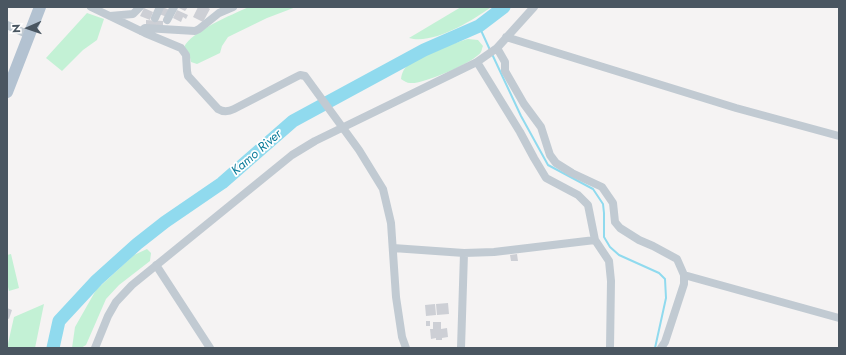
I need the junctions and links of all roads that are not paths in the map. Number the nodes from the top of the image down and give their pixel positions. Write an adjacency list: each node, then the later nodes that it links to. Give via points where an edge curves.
1 (40, 7): 15 (main road)
2 (92, 7): 10 (street)
3 (140, 7): 10 (street, via 133,14)
4 (160, 7): 11 (street)
5 (174, 7): 12 (street)
6 (215, 7): 9 (street)
7 (233, 7): 9 (street)
8 (534, 7): 16 (street)
9 (223, 12): 14 (street, via 195,31 145,28)
10 (109, 16): 14 (street)
11 (155, 18)
12 (167, 20)
13 (7, 24): 15 (street)
14 (141, 31): 20 (street, via 181,48 186,54 188,76 222,111 234,109 296,77 305,76)
15 (29, 35): 19 (main road)
16 (506, 37): 17 (street); 21 (street, via 736,108)
17 (496, 49): 18 (street); 26 (street, via 505,62 506,70 524,104 542,127 550,155 556,163 572,174 602,187 613,203 615,222 620,228 678,258)
18 (477, 62): 20 (street); 22 (street, via 546,178 578,195 588,205)
19 (7, 92)
20 (342, 127): 23 (street, via 382,189 391,223); 25 (street, via 292,155)
21 (839, 136)
22 (595, 240): 24 (street); 32 (street, via 609,261)
23 (393, 248): 24 (street); 30 (street, via 396,297)
24 (464, 254): 31 (street)
25 (156, 265): 28 (street, via 116,302); 29 (street)
26 (684, 275): 27 (street); 33 (street, via 684,284)
27 (839, 318)
28 (95, 348)
29 (210, 348)
30 (406, 348)
31 (461, 348)
32 (610, 348)
33 (661, 348)

